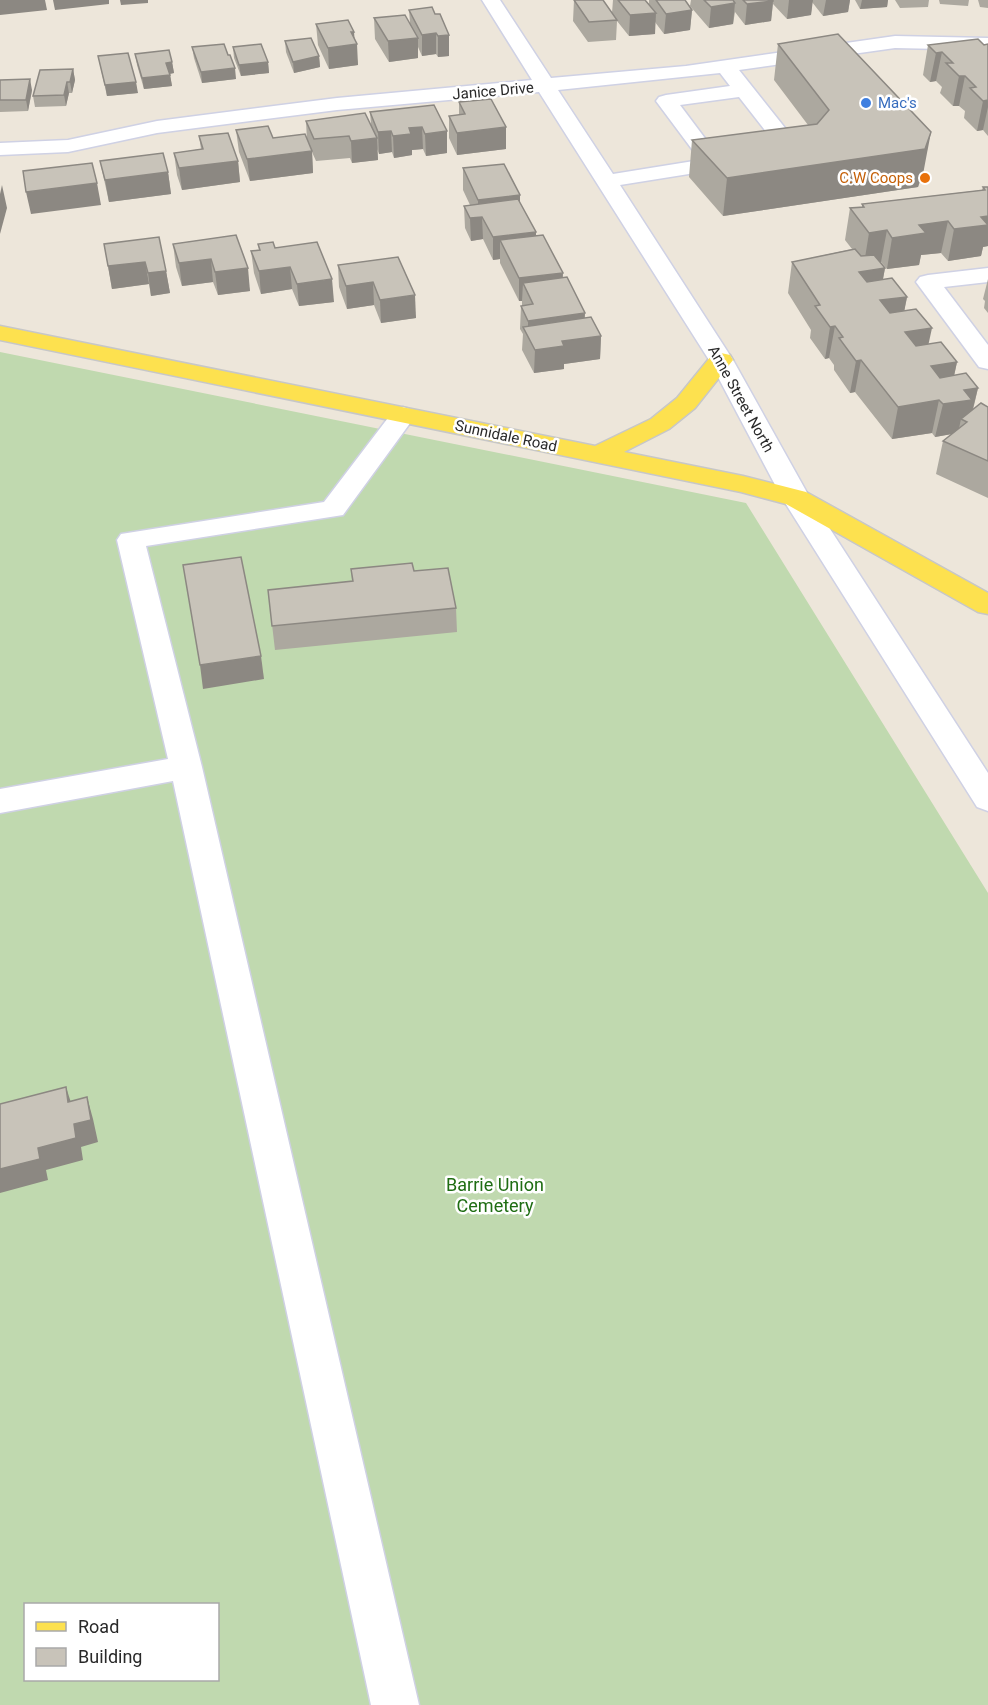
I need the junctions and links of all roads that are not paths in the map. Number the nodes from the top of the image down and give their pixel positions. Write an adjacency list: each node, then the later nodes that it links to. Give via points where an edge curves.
1 (491, 0): 4 (street, Anne Street North)
2 (988, 44): 3 (street, Janice Drive, via 895,42)
3 (726, 67): 4 (street, Janice Drive); 5 (street)
4 (546, 87): 6 (street, Janice Drive, via 336,104 157,127 68,146); 8 (street, Anne Street North)
5 (744, 90): 7 (street, via 786,143 784,150); 7 (street, via 666,101)
6 (0, 149)
7 (714, 165): 8 (street)
8 (607, 181): 11 (street, Anne Street North)
9 (988, 275): 12 (street, via 928,282)
10 (0, 333): 13 (main road, Sunnidale Road)
11 (721, 360): 14 (main road, via 686,403 660,424); 15 (street, Anne Street North)
12 (988, 362)
13 (403, 415): 14 (main road, Sunnidale Road); 17 (street, via 333,509 131,540)
14 (597, 455): 15 (main road, Sunnidale Road)
15 (795, 498): 16 (main road, Sunnidale Road); 18 (street, Anne Street North)
16 (988, 605)
17 (186, 767): 19 (street); 20 (street)
18 (988, 799)
19 (0, 801)
20 (395, 1705)

